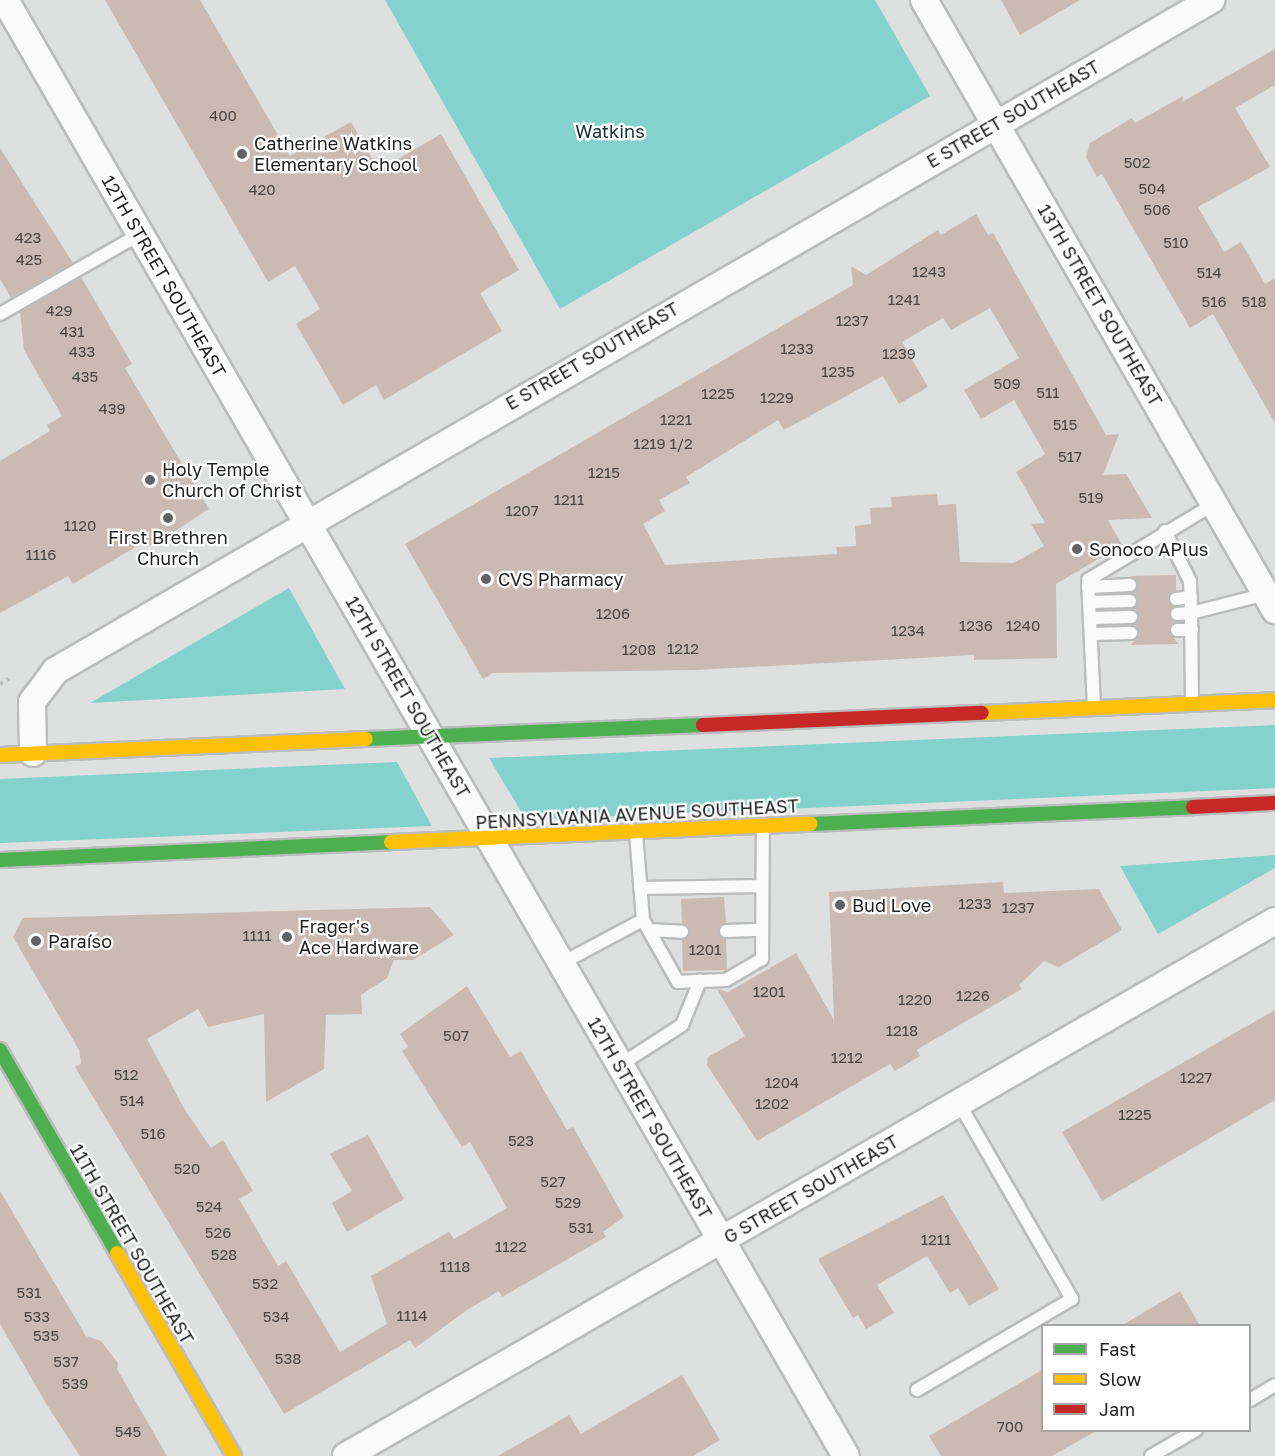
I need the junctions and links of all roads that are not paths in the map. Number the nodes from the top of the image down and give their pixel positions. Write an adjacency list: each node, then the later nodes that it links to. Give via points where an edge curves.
1 (5, 0): 5 (street, 12TH STREET SOUTHEAST)
2 (924, 0): 4 (street, 13TH STREET SOUTHEAST)
3 (1211, 0): 4 (street, E STREET SOUTHEAST)
4 (996, 124): 7 (street, 13TH STREET SOUTHEAST); 8 (street, E STREET SOUTHEAST)
5 (140, 234): 6 (lane); 8 (street, 12TH STREET SOUTHEAST)
6 (0, 314)
7 (1214, 504): 9 (lane); 18 (street, 13TH STREET SOUTHEAST)
8 (307, 523): 30 (street, 12TH STREET SOUTHEAST); 31 (street, E STREET SOUTHEAST, via 55,671 32,702)
9 (1165, 531): 11 (lane); 13 (lane, via 1088,580)
10 (1176, 581): 11 (lane)
11 (1190, 581): 14 (lane)
12 (1130, 585): 13 (lane)
13 (1088, 587): 17 (lane)
14 (1191, 597): 15 (lane); 19 (lane)
15 (1176, 598)
16 (1130, 601): 17 (lane)
17 (1089, 602): 22 (lane)
18 (1270, 602): 19 (lane)
19 (1191, 613): 20 (lane); 24 (lane)
20 (1177, 614)
21 (1131, 617): 22 (lane)
22 (1090, 618): 26 (lane)
23 (1177, 630): 24 (lane)
24 (1192, 630): 28 (lane)
25 (1131, 633): 26 (lane)
26 (1091, 634): 29 (lane)
27 (1275, 700): 28 (main road)
28 (1192, 703): 29 (main road)
29 (1095, 708): 30 (main road)
30 (431, 737): 31 (main road); 36 (street, 12TH STREET SOUTHEAST)
31 (33, 753): 32 (main road)
32 (0, 755)
33 (1275, 803): 34 (main road, PENNSYLVANIA AVENUE SOUTHEAST)
34 (763, 827): 35 (main road, PENNSYLVANIA AVENUE SOUTHEAST); 38 (lane)
35 (636, 832): 36 (main road, PENNSYLVANIA AVENUE SOUTHEAST); 39 (lane)
36 (490, 839): 37 (main road, PENNSYLVANIA AVENUE SOUTHEAST); 45 (street, 12TH STREET SOUTHEAST)
37 (0, 860)
38 (762, 886): 39 (lane); 42 (lane)
39 (640, 888): 41 (lane)
40 (1275, 921): 49 (street, G STREET SOUTHEAST)
41 (646, 925): 44 (lane); 45 (lane); 46 (lane, via 678,982)
42 (762, 930): 43 (lane); 46 (lane, via 762,959 726,980)
43 (726, 931)
44 (682, 932)
45 (561, 963): 48 (street, 12TH STREET SOUTHEAST)
46 (700, 981): 48 (lane, via 682,1025)
47 (0, 1050): 55 (main road, 11TH STREET SOUTHEAST)
48 (620, 1065): 50 (street, 12TH STREET SOUTHEAST)
49 (959, 1103): 50 (street, G STREET SOUTHEAST); 52 (lane, via 1072,1299)
50 (721, 1241): 56 (street, G STREET SOUTHEAST); 57 (street, 12TH STREET SOUTHEAST)
51 (1275, 1385): 53 (lane)
52 (917, 1390)
53 (1251, 1399)
54 (1194, 1432): 58 (lane)
55 (234, 1456)
56 (346, 1456)
57 (846, 1456)
58 (1151, 1456)

